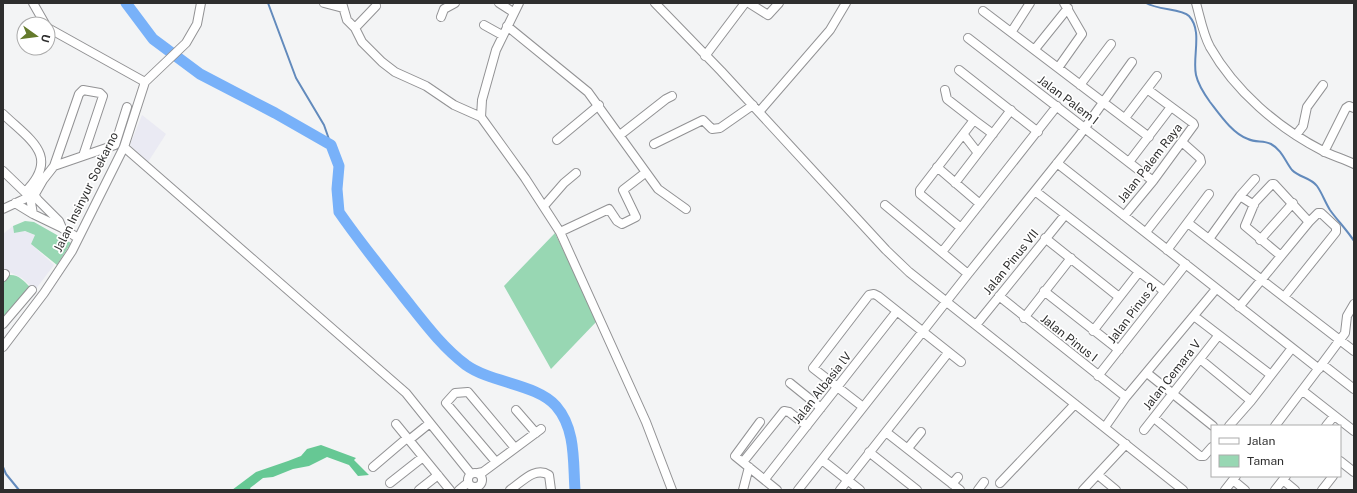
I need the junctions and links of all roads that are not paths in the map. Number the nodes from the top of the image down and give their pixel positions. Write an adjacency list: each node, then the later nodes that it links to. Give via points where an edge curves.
1 (33, 3): 19 (street)
2 (201, 3): 35 (street, Jalan Insinyur Soekarno, via 197,24 186,43)
3 (324, 3): 13 (street)
4 (455, 3): 20 (street, via 444,9)
5 (499, 3): 18 (street)
6 (518, 3): 18 (street)
7 (655, 3): 30 (street)
8 (745, 3): 30 (street)
9 (749, 3): 10 (street, via 768,15)
10 (779, 3)
11 (1196, 3): 59 (street, via 1210,46 1230,75 1250,98)
12 (1027, 4): 24 (street)
13 (342, 6): 23 (street, via 347,20)
14 (376, 6): 23 (street)
15 (1066, 6): 29 (street); 32 (street, via 1082,34)
16 (843, 9): 49 (street, via 830,30)
17 (983, 11): 24 (street)
18 (513, 12): 22 (street)
19 (40, 16)
20 (441, 17)
21 (484, 25): 26 (street)
22 (507, 26): 26 (street); 42 (street, via 576,82)
23 (355, 28): 51 (street, via 365,45 386,66 426,86 454,106)
24 (1012, 32): 29 (street)
25 (56, 33): 35 (street)
26 (502, 35): 51 (street, via 484,92)
27 (968, 38): 44 (street, Jalan Palem I)
28 (1111, 44): 36 (street)
29 (1035, 49): 32 (street)
30 (705, 56): 43 (street)
31 (1132, 62): 41 (street)
32 (1058, 68): 36 (street)
33 (959, 70): 48 (street)
34 (1157, 76): 38 (street)
35 (145, 82): 64 (street, Jalan Insinyur Soekarno)
36 (1080, 85): 41 (street)
37 (1323, 85): 59 (street, via 1307,107 1302,126)
38 (1147, 89): 46 (street); 52 (street)
39 (945, 90): 53 (street, via 947,99)
40 (672, 96): 57 (street)
41 (1103, 102): 52 (street); 54 (street)
42 (599, 105): 57 (street); 61 (street)
43 (753, 105): 49 (street); 63 (street, via 720,128 712,129 703,120)
44 (1057, 106): 54 (street, Jalan Palem I); 55 (street)
45 (127, 107): 67 (street, via 115,145)
46 (1171, 107): 60 (street); 62 (street, Jalan Palem Raya, via 1194,125)
47 (1354, 108): 65 (street, via 1346,108)
48 (1011, 110): 55 (street); 56 (street)
49 (759, 112): 120 (street, via 886,250)
50 (3, 114): 81 (street, via 37,147 42,157 41,167)
51 (481, 117): 89 (street)
52 (1126, 118): 60 (street)
53 (974, 120): 56 (street); 58 (street)
54 (1085, 128): 69 (street, Jalan Palem I); 70 (street)
55 (1038, 132): 86 (street)
56 (993, 134): 66 (street)
57 (620, 135): 76 (street)
58 (964, 135): 66 (street); 73 (street)
59 (1296, 135): 65 (street)
60 (1149, 137): 69 (street)
61 (557, 140)
62 (1182, 142): 78 (street, Jalan Palem Raya); 100 (street, via 1200,158 1201,162)
63 (654, 144)
64 (124, 147): 103 (street, Jalan Insinyur Soekarno); 157 (street, via 406,393)
65 (1324, 152): 68 (street)
66 (978, 153): 79 (street)
67 (84, 156): 72 (street); 72 (street, via 103,96 83,90 78,94)
68 (1353, 161)
69 (1129, 162): 78 (street, Jalan Palem I)
70 (1057, 163): 80 (street); 94 (street)
71 (3, 164): 81 (street)
72 (54, 166): 81 (street)
73 (937, 167): 79 (street); 98 (street, via 920,190 920,194)
74 (3, 171): 81 (street)
75 (576, 173): 89 (street)
76 (645, 173): 91 (street, via 658,189); 99 (street, via 623,190 636,217 622,224 609,209)
77 (1255, 179): 83 (street)
78 (1153, 181): 94 (street, Jalan Palem Raya)
79 (955, 183): 86 (street)
80 (1034, 191): 93 (street); 111 (street)
81 (30, 193): 84 (street); 92 (street); 97 (street, via 59,221)
82 (1209, 194): 96 (street)
83 (1240, 196): 88 (street); 102 (street)
84 (15, 203): 90 (street); 92 (street)
85 (1293, 203): 88 (street, via 1272,184); 95 (street); 104 (street)
86 (980, 204): 98 (street)
87 (885, 205): 106 (street)
88 (1254, 205): 104 (street, via 1245,226)
89 (544, 206): 99 (street)
90 (3, 209)
91 (686, 209)
92 (33, 214): 97 (street)
93 (1065, 215): 101 (street, Jalan Pinus VII); 110 (street)
94 (1124, 216): 100 (street)
95 (1310, 222): 107 (street); 119 (street, via 1321,213 1337,230)
96 (1188, 223): 102 (street); 105 (street)
97 (62, 228): 103 (street)
98 (961, 228): 106 (street)
99 (560, 232): 200 (street, via 646,422)
100 (1146, 232): 105 (street)
101 (1045, 238): 108 (street); 117 (street, Jalan Pinus VII)
102 (1209, 238): 112 (street)
103 (77, 239): 132 (street, Jalan Insinyur Soekarno, via 44,293)
104 (1260, 240): 107 (street)
105 (1167, 250): 109 (street)
106 (942, 252): 111 (street)
107 (1281, 256): 112 (street)
108 (1071, 258): 115 (street); 118 (street)
109 (1186, 264): 113 (street); 116 (street, Jalan Pinus 2)
110 (1139, 272): 116 (street); 118 (street)
111 (968, 274): 120 (street)
112 (1261, 280): 119 (street); 122 (street)
113 (1216, 289): 122 (street); 124 (street)
114 (32, 290): 126 (street)
115 (1044, 291): 125 (street); 129 (street)
116 (1164, 291): 134 (street, Jalan Pinus 2)
117 (999, 296): 125 (street, Jalan Pinus I); 127 (street, Jalan Pinus VII)
118 (1119, 297): 129 (street)
119 (1284, 297): 131 (street)
120 (946, 302): 127 (street); 128 (street)
121 (1354, 304): 131 (street, via 1348,316 1345,334)
122 (1239, 307): 133 (street)
123 (897, 311): 128 (street); 144 (street, Jalan Albasia lV); 144 (street, via 876,294 869,295 814,369)
124 (1194, 316): 130 (street); 140 (street)
125 (1024, 318): 142 (street, Jalan Pinus I)
126 (3, 324)
127 (976, 326): 150 (street)
128 (924, 331): 136 (street); 151 (street)
129 (1093, 331): 134 (street)
130 (1218, 336): 137 (street, Jalan Cemara V); 141 (street)
131 (1340, 340): 135 (street); 139 (street)
132 (3, 347)
133 (1292, 348): 139 (street); 141 (street)
134 (1119, 350): 142 (street, Jalan Pinus 2)
135 (1354, 351)
136 (948, 353): 138 (street); 167 (street)
137 (1200, 359): 147 (street, Jalan Cemara V); 149 (street)
138 (961, 362)
139 (1320, 366): 145 (street); 146 (street)
140 (1147, 373): 147 (street); 148 (street)
141 (1271, 375): 149 (street)
142 (1098, 376): 148 (street, Jalan Pinus I)
143 (790, 383): 152 (street)
144 (837, 388): 151 (street); 152 (street, Jalan Albasia lV)
145 (1354, 389)
146 (1302, 391): 154 (street); 161 (street)
147 (1173, 394): 155 (street, Jalan Cemara V); 159 (street)
148 (1126, 397): 164 (street)
149 (1251, 401): 160 (street)
150 (1075, 404): 164 (street); 193 (street)
151 (863, 407): 176 (street)
152 (821, 408): 163 (street, Jalan Albasia lV)
153 (516, 410): 171 (street, via 538,431)
154 (1334, 416): 162 (street); 166 (street)
155 (1154, 418): 165 (street, Jalan Cemara V); 173 (street, via 1200,456 1204,456)
156 (760, 422): 178 (street, via 735,454)
157 (430, 423): 169 (street); 182 (street)
158 (396, 424): 169 (street)
159 (1212, 425)
160 (1230, 425)
161 (1277, 425)
162 (1327, 425)
163 (808, 426): 178 (street, via 784,411); 189 (street, Jalan Albasia lV)
164 (1105, 427): 170 (street)
165 (1144, 430)
166 (1354, 431)
167 (886, 432): 172 (street); 174 (street)
168 (921, 432): 172 (street)
169 (408, 439): 175 (street); 180 (street)
170 (1126, 444): 184 (street); 211 (street)
171 (515, 448): 177 (street); 177 (street, via 468,392 455,393 446,403)
172 (908, 448): 194 (street)
173 (1211, 448)
174 (869, 452): 190 (street); 206 (street)
175 (423, 457): 183 (street); 192 (street)
176 (822, 460): 190 (street); 203 (street)
177 (496, 462): 182 (street, via 483,472)
178 (746, 464): 189 (street); 201 (street)
179 (1341, 464): 181 (street)
180 (373, 467)
181 (1354, 472)
182 (475, 473): 195 (street, via 482,478); 195 (street, via 468,479 470,484)
183 (438, 475): 196 (street); 197 (street)
184 (1098, 475): 209 (street); 210 (street)
185 (958, 477): 194 (street)
186 (1332, 477): 216 (street)
187 (1235, 478): 212 (street); 213 (street)
188 (1285, 478): 214 (street); 215 (street)
189 (765, 480): 202 (street)
190 (848, 480): 204 (street); 205 (street)
191 (984, 482): 208 (street)
192 (390, 483)
193 (1000, 483)
194 (952, 484): 207 (street)
195 (482, 487)
196 (419, 490)
197 (450, 490)
198 (510, 490): 199 (street, via 536,472 543,471 549,475)
199 (551, 490)
200 (672, 490)
201 (743, 490)
202 (777, 490)
203 (798, 490)
204 (840, 490)
205 (860, 490)
206 (917, 490)
207 (960, 490)
208 (978, 490)
209 (1083, 490)
210 (1116, 490)
211 (1183, 490)
212 (1225, 490)
213 (1246, 490)
214 (1275, 490)
215 (1295, 490)
216 (1322, 490)

